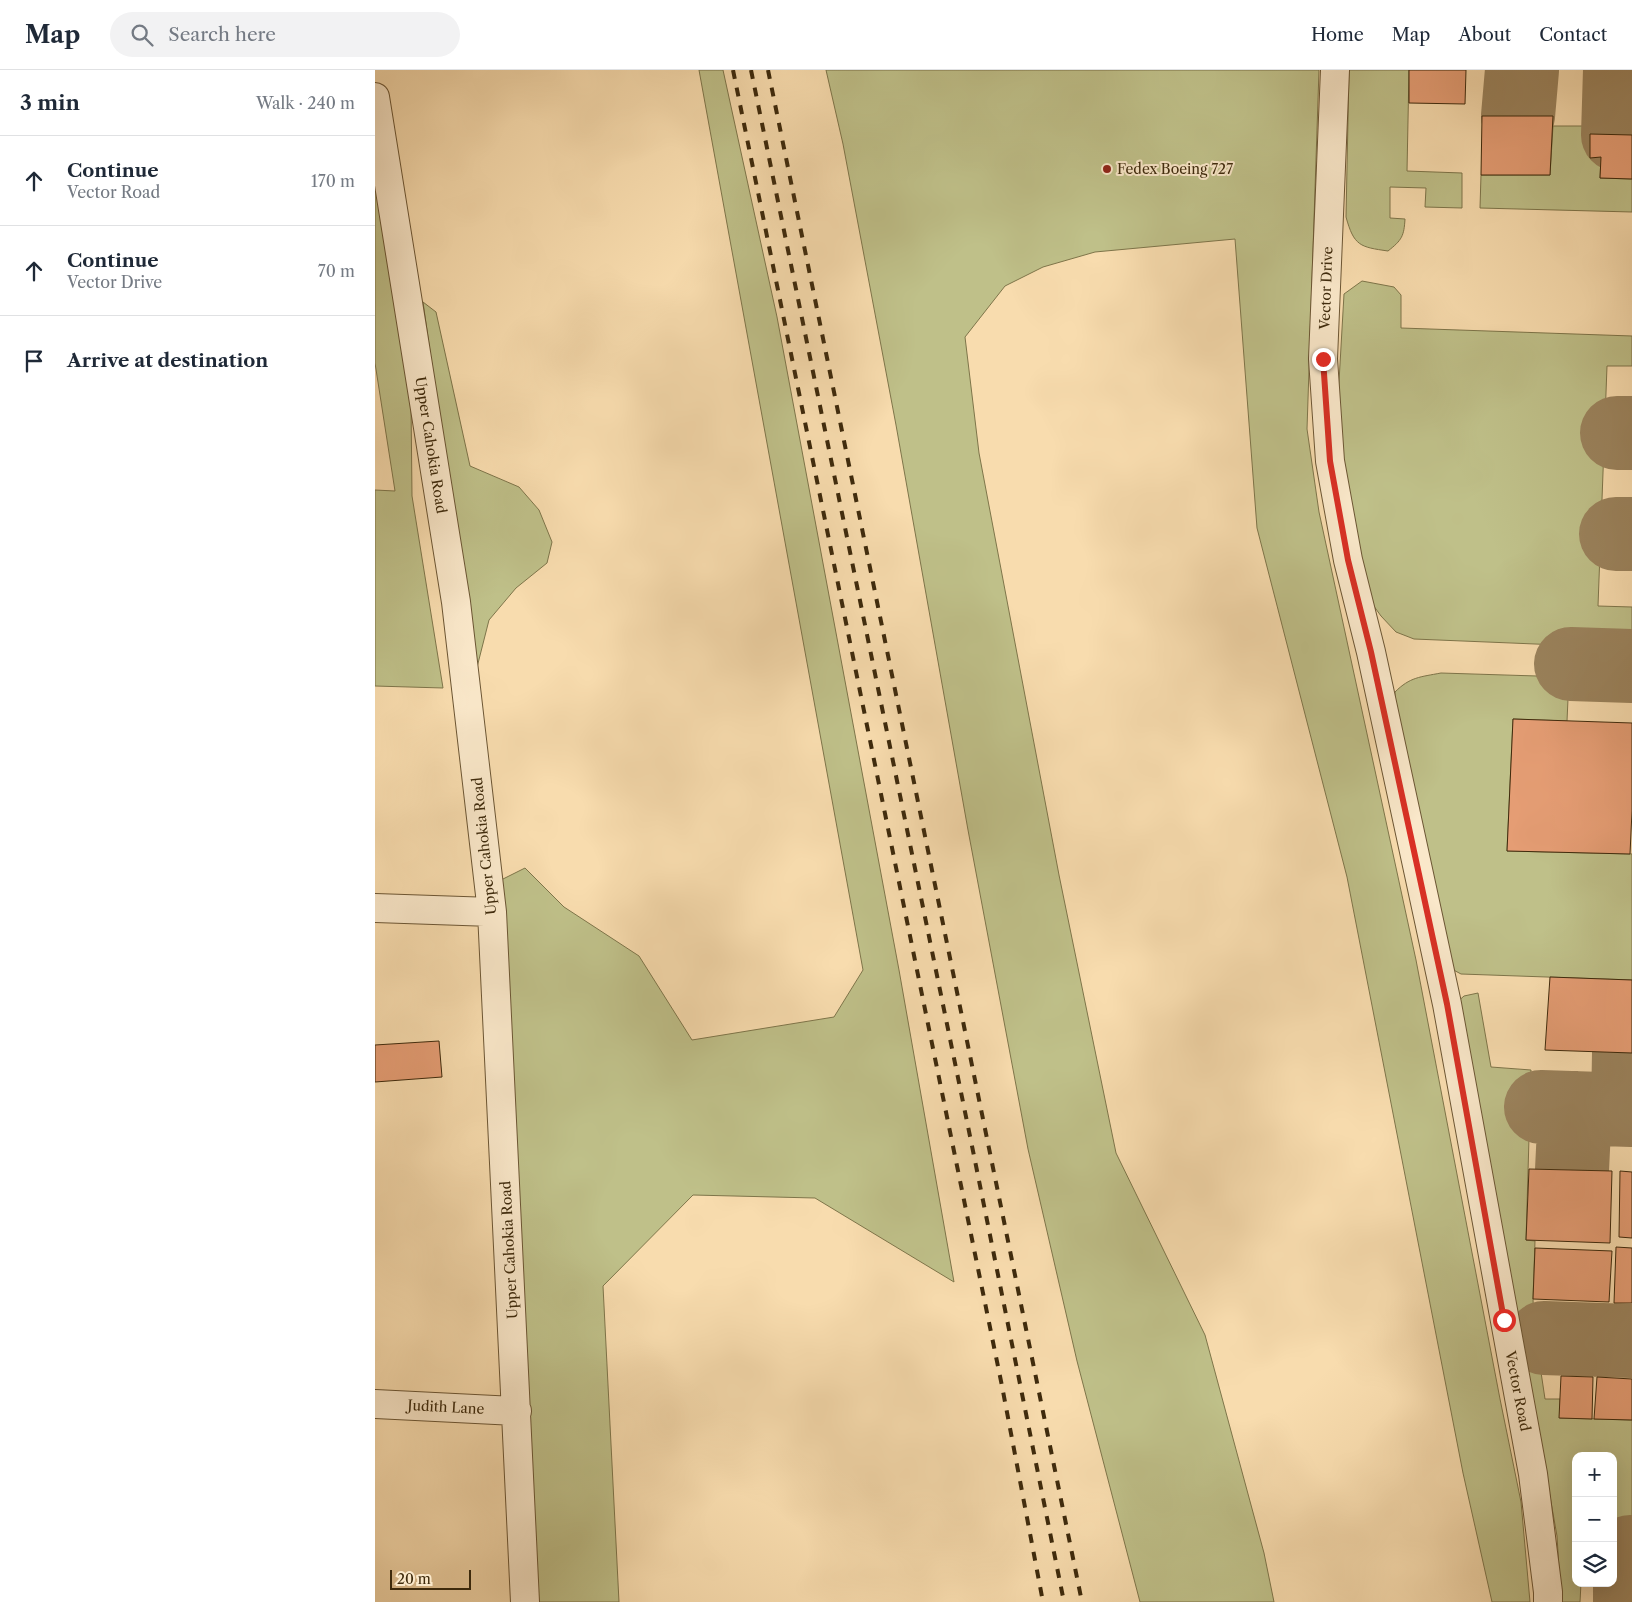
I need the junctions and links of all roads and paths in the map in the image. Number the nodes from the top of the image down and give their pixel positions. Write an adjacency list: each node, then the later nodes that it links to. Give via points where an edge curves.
1 (1335, 70): 3 (street, Vector Drive, via 1323,359 1330,461 1348,560)
2 (375, 97): 5 (street, Upper Cahokia Road, via 457,602)
3 (1371, 652): 9 (street, Vector Road, via 1447,1004 1533,1474)
4 (375, 908): 5 (street)
5 (492, 912): 7 (street, Upper Cahokia Road)
6 (375, 1404): 7 (street, Judith Lane)
7 (517, 1411): 8 (street, Upper Cahokia Road)
8 (525, 1602)
9 (1548, 1602)

